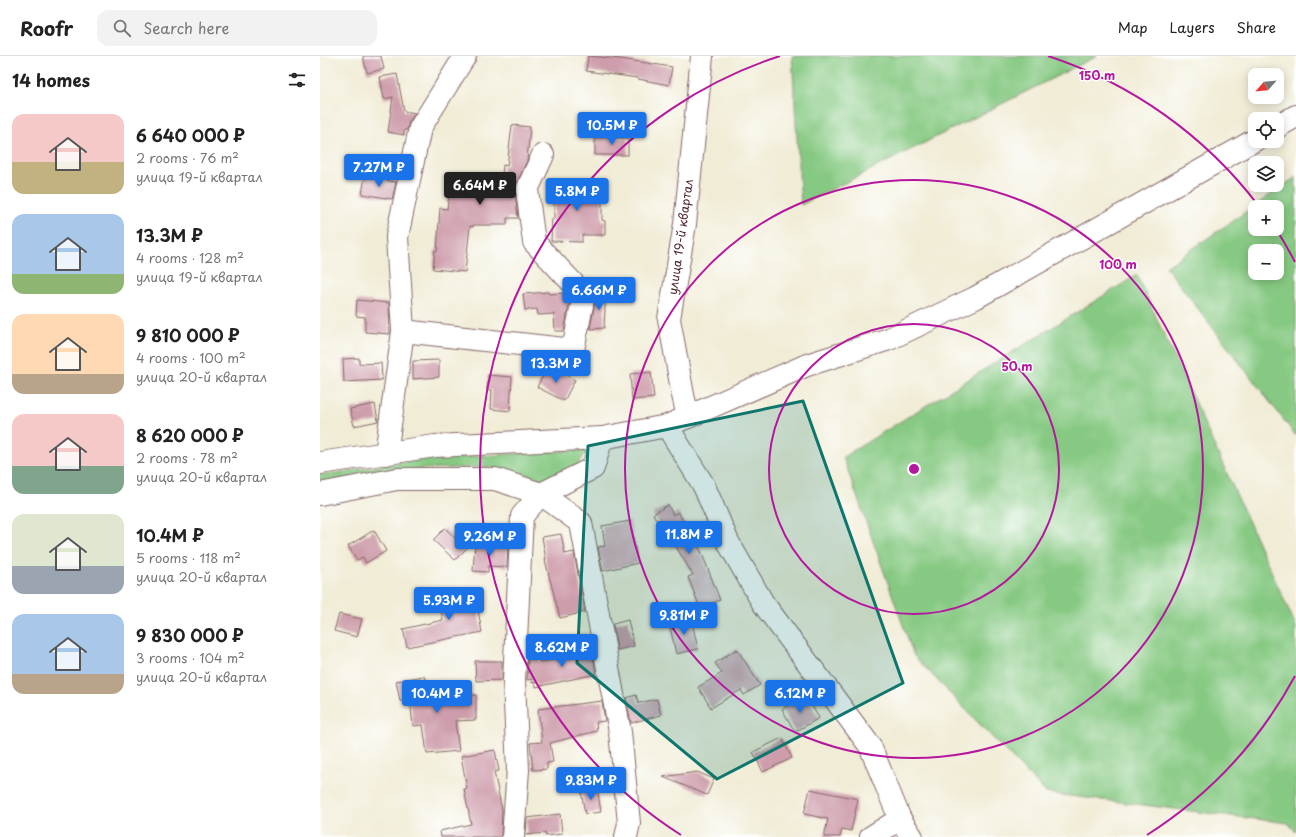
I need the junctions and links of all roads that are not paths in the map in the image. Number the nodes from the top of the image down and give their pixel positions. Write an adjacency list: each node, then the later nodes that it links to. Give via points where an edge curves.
1 (465, 56): 7 (street, via 420,128 397,237)
2 (702, 56): 8 (street, улица 19-й квартал, via 685,224 669,319)
3 (1296, 116): 4 (street)
4 (1284, 123)
5 (1248, 144): 8 (street, via 975,298 889,339 807,365)
6 (543, 155): 7 (street, via 527,190 534,242 584,295 573,350)
7 (403, 331): 11 (street)
8 (688, 417): 9 (street)
9 (666, 426): 10 (street); 15 (street, via 704,486 728,542 763,604 870,746)
10 (602, 438): 11 (street, via 435,446); 14 (street, via 593,468)
11 (386, 454): 12 (street)
12 (320, 463)
13 (320, 494): 14 (street, via 397,479 429,478 495,479)
14 (541, 494): 16 (street, via 522,516 514,681 518,770); 17 (street, via 582,523 620,732 628,823)
15 (900, 819): 18 (street); 19 (street)
16 (513, 837)
17 (626, 837)
18 (871, 837)
19 (912, 837)

